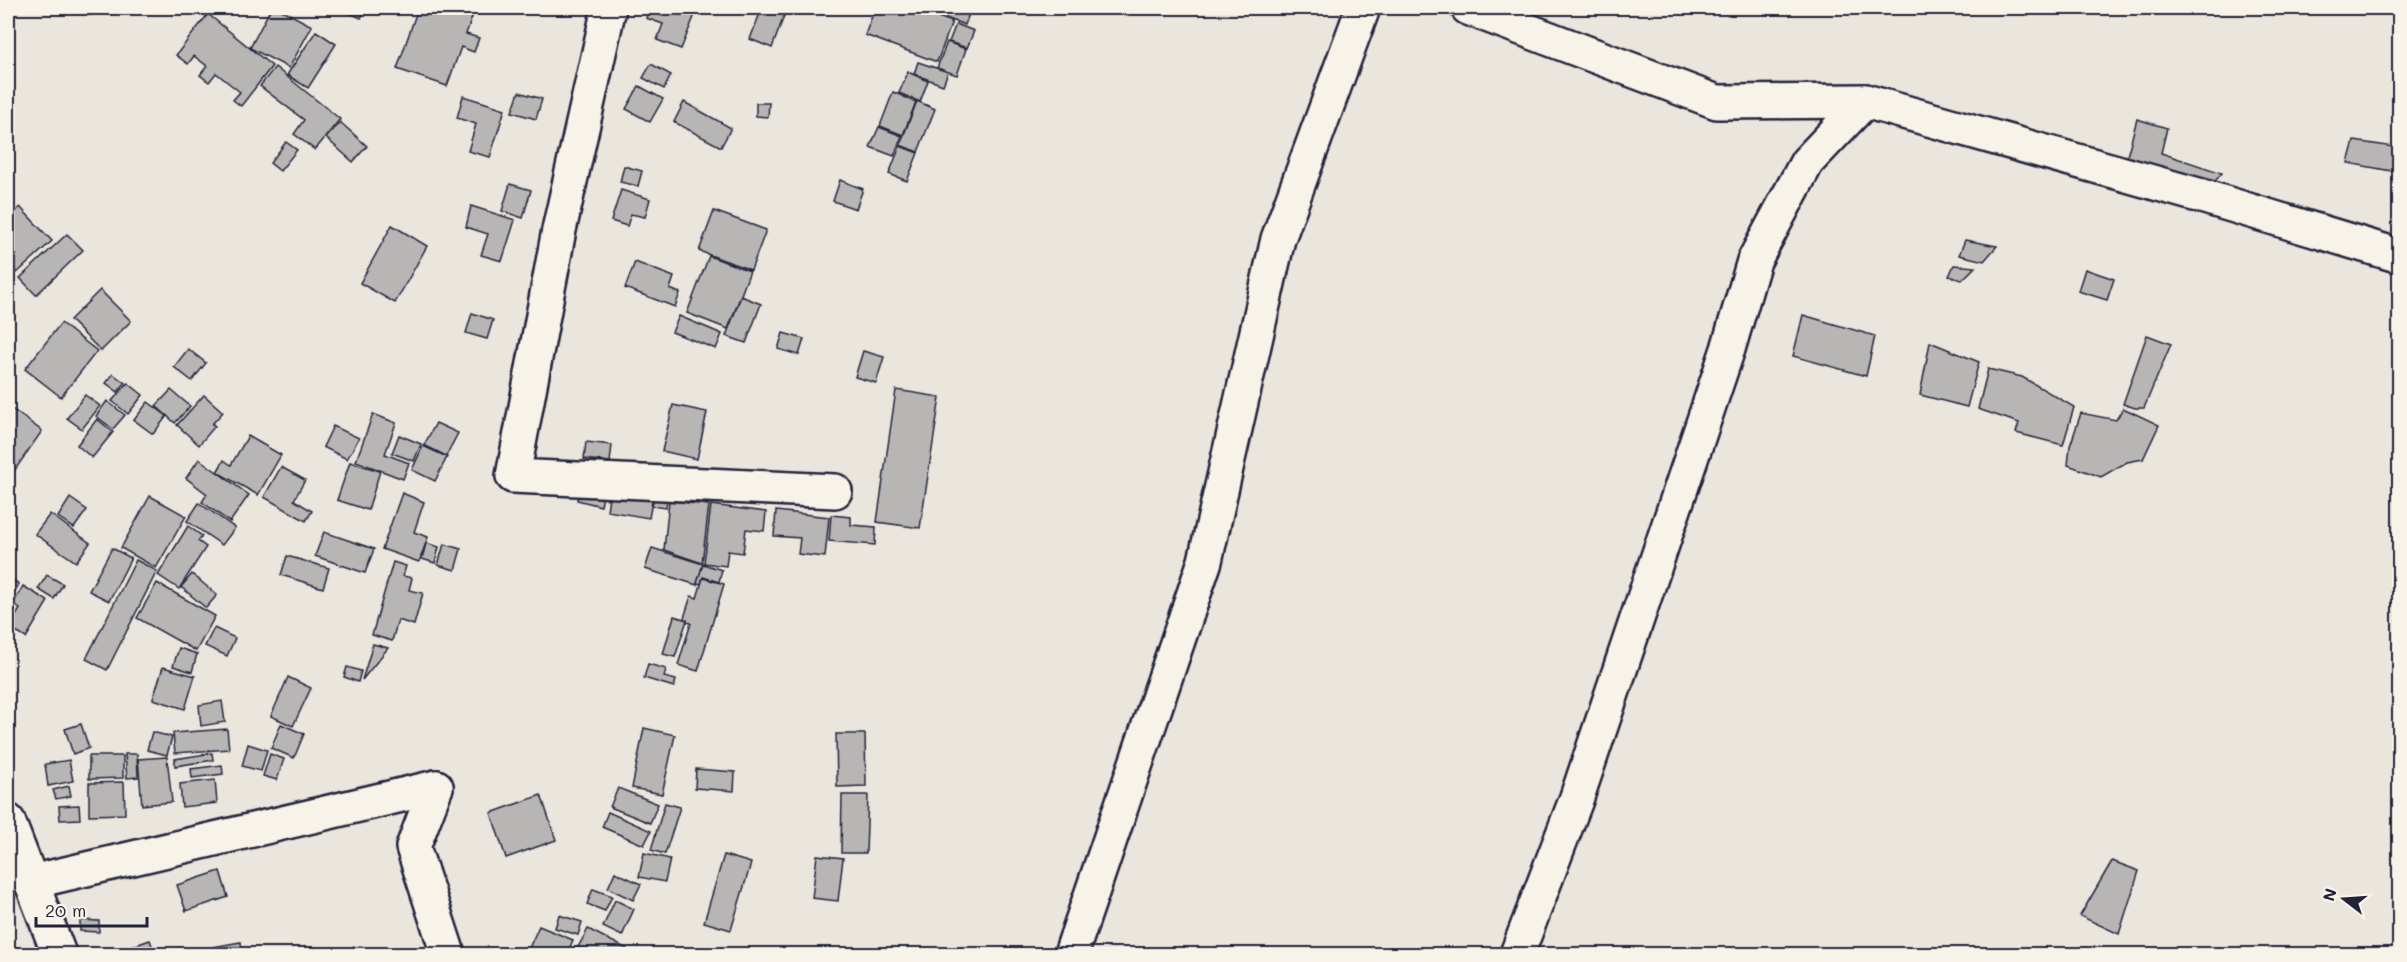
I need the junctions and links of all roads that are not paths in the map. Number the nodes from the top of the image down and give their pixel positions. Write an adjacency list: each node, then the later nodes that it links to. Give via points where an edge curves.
1 (609, 8): 6 (street, via 559,230 513,476)
2 (1362, 8): 11 (street, via 1278,239 1204,561)
3 (1468, 8): 4 (street, via 1718,102)
4 (1865, 101): 5 (street); 12 (street, via 1807,162 1754,261 1576,800)
5 (2400, 256)
6 (835, 492)
7 (8, 821): 8 (street)
8 (31, 882): 9 (street); 10 (street, via 436,787 413,847)
9 (59, 954)
10 (448, 954)
11 (1071, 954)
12 (1517, 954)

